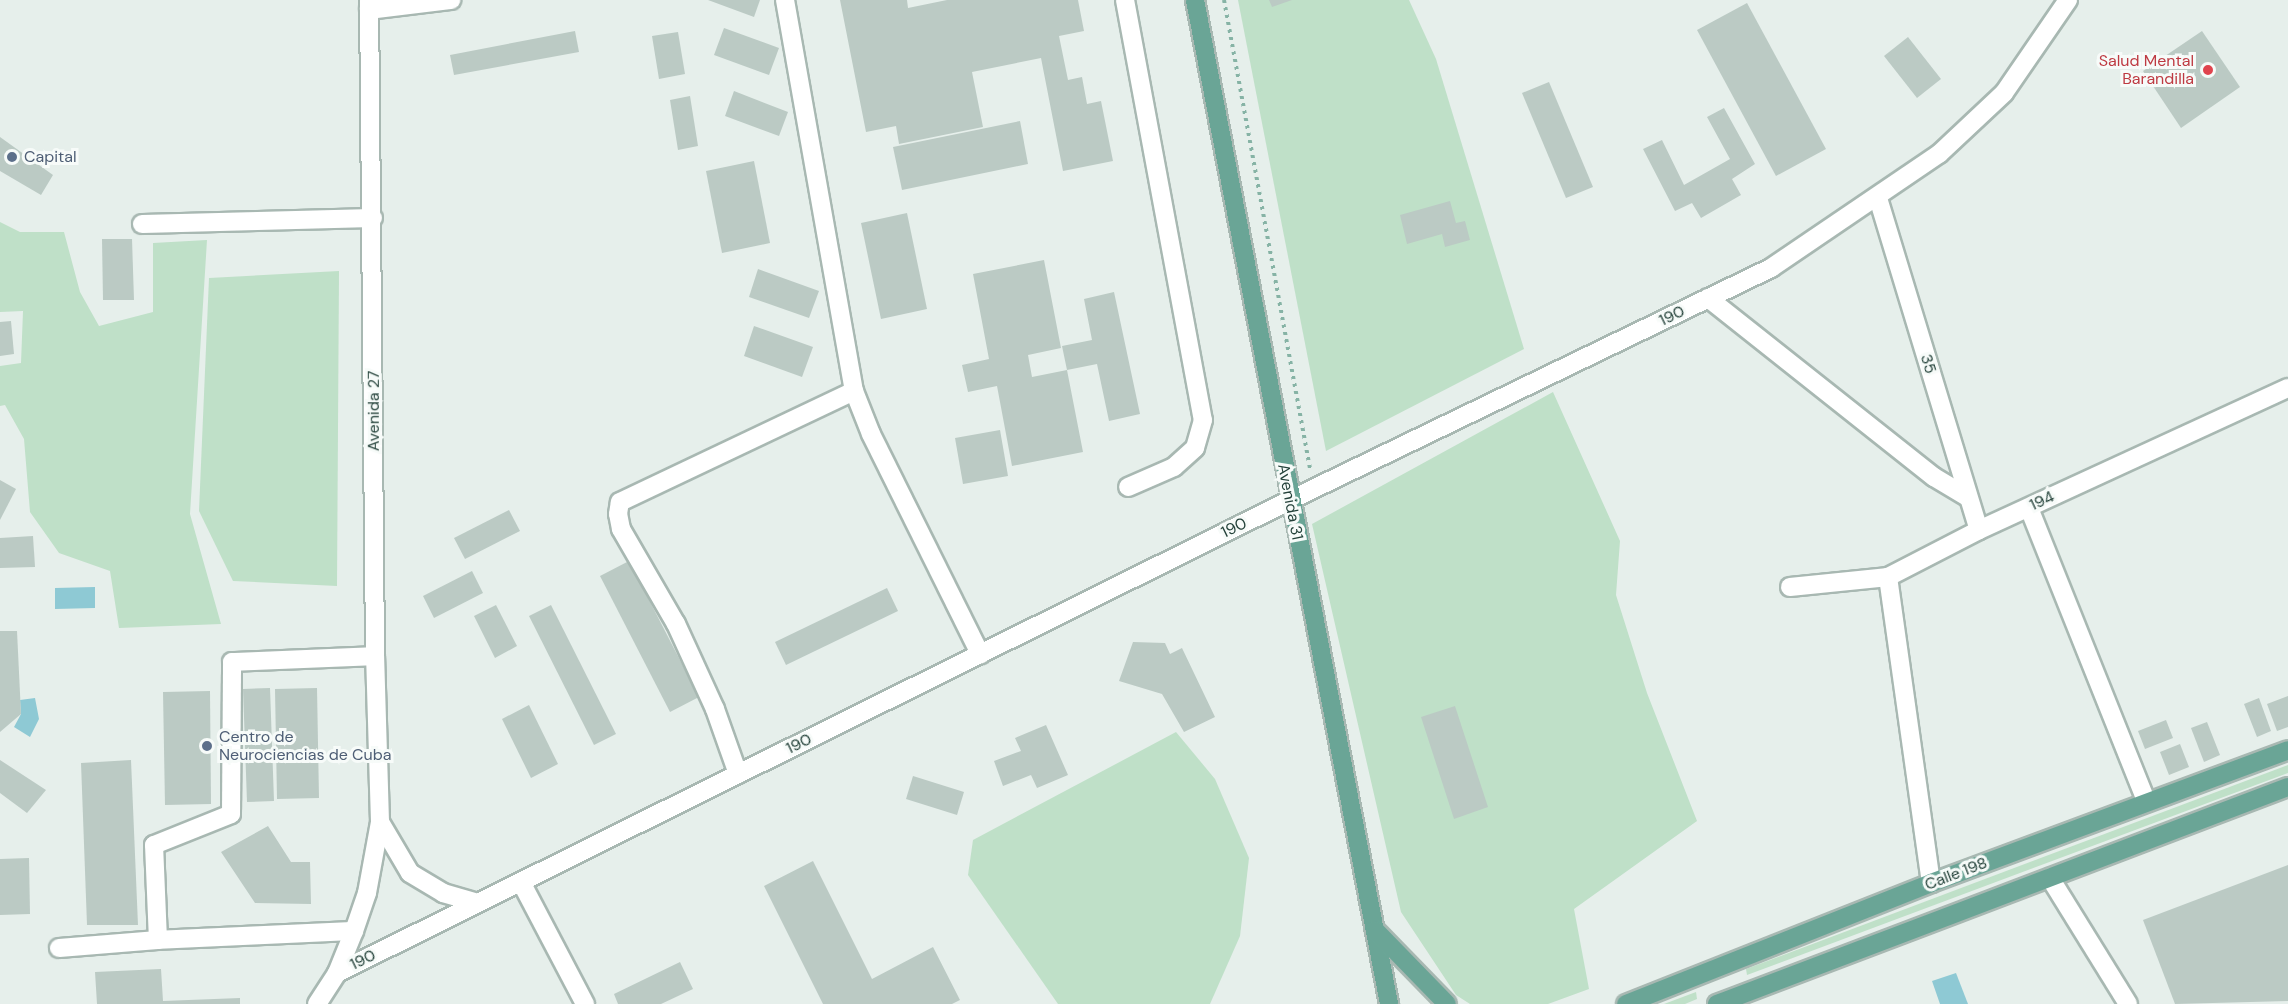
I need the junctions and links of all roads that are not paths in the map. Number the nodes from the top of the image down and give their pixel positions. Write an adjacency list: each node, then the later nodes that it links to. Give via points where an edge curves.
1 (452, 0): 6 (street)
2 (785, 0): 12 (street)
3 (1125, 0): 13 (street, via 1203,420 1195,448 1174,467)
4 (1194, 0): 15 (main road, Avenida 31)
5 (2068, 0): 7 (street, 190, via 2004,93 1939,154)
6 (369, 5): 8 (street, Avenida 27)
7 (1878, 198): 10 (street, 190, via 1771,268); 14 (street, 35)
8 (373, 218): 9 (street); 21 (street, Avenida 27)
9 (142, 225)
10 (1708, 298): 14 (street, via 1934,477); 15 (street, 190)
11 (2288, 388): 16 (street, 194)
12 (854, 391): 20 (street, via 871,434); 23 (street, via 620,502 621,529 676,624 715,709)
13 (1128, 486)
14 (1967, 496): 17 (street, 35)
15 (1289, 501): 20 (street, 190); 31 (main road, Avenida 31)
16 (2029, 508): 17 (street, 194); 25 (street)
17 (1979, 530): 18 (street, 194)
18 (1888, 577): 19 (street, 194); 29 (street)
19 (1790, 587)
20 (980, 654): 23 (street, 190)
21 (375, 656): 26 (street, Avenida 27); 33 (street, via 232,663 231,814 154,845)
22 (2288, 750): 25 (main road, Calle 198)
23 (738, 774): 28 (street, 190)
24 (2288, 786): 27 (main road)
25 (2146, 801): 29 (main road, Calle 198)
26 (380, 822): 30 (street, Avenida 27, via 410,873 443,893); 32 (street, Avenida 27, via 367,893)
27 (2050, 878): 37 (main road); 43 (street)
28 (521, 882): 30 (street, 190); 39 (street)
29 (1931, 883): 35 (main road, Calle 198)
30 (477, 903): 36 (street, 190)
31 (1374, 929): 40 (main road, Avenida 31); 41 (main road)
32 (354, 931): 33 (street); 36 (street, Avenida 27)
33 (158, 940): 34 (street)
34 (59, 948)
35 (1723, 967): 37 (main road); 42 (main road, Calle 198)
36 (337, 973): 38 (street, Avenida 27)
37 (1724, 1000)
38 (317, 1004)
39 (585, 1004)
40 (1389, 1004)
41 (1447, 1004)
42 (1626, 1004)
43 (2128, 1004)

